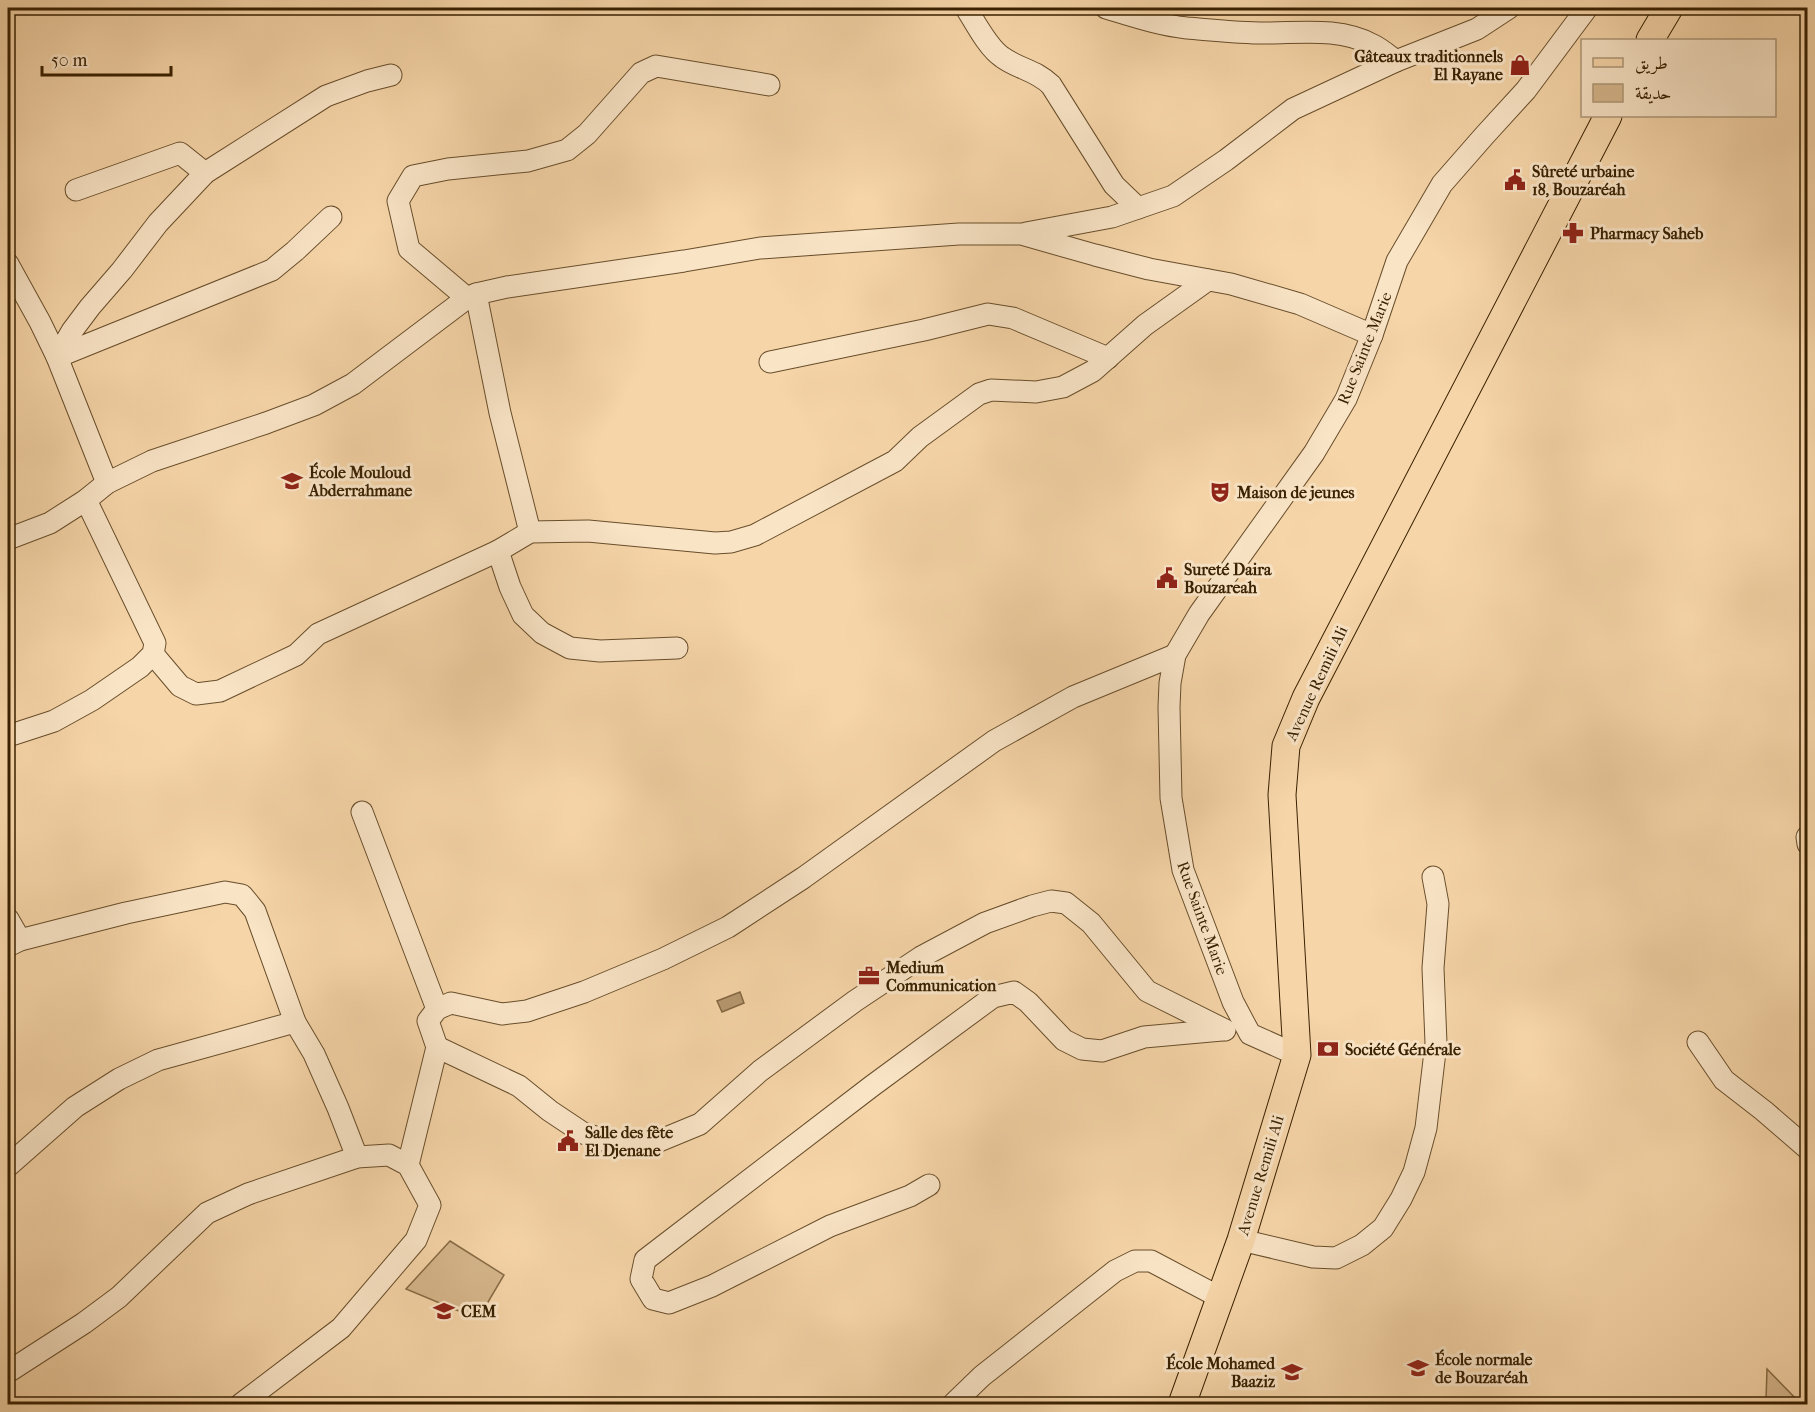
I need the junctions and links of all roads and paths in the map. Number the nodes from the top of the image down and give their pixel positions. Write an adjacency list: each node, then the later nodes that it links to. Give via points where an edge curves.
1 (966, 8): 13 (street, via 996,53 1042,76 1051,85 1114,185)
2 (1107, 8): 7 (street, via 1187,28 1344,34 1375,46)
3 (1509, 8): 7 (street, via 1477,29)
4 (1587, 8): 19 (street, Rue Sainte Marie, via 1526,90 1442,184 1398,261)
5 (1669, 8): 6 (main road)
6 (1651, 39)
7 (1396, 61): 13 (street, via 1293,109 1173,196)
8 (391, 75): 11 (street, via 326,96)
9 (769, 85): 18 (street, via 656,66 640,73 587,134 567,150 528,161 448,169 414,177 398,201 409,249)
10 (1607, 117): 42 (main road, Avenue Remili Ali, via 1322,666 1286,746 1282,795)
11 (205, 173): 12 (street, via 180,153); 20 (street, via 158,223 90,307)
12 (76, 190)
13 (1138, 208): 15 (street, via 1112,217)
14 (331, 217): 20 (street, via 272,270)
15 (1021, 234): 17 (street); 18 (street, via 959,234 760,248)
16 (8, 264): 20 (street)
17 (1208, 280): 19 (street, via 1300,303); 21 (street, via 1145,325)
18 (471, 296): 23 (street, via 436,329 314,405 152,461); 25 (street)
19 (1372, 335): 30 (street, Rue Sainte Marie, via 1346,399 1314,453 1199,614)
20 (57, 357): 23 (street)
21 (1108, 358): 22 (street, via 1012,318 988,314); 25 (street, via 1063,387 979,394 920,437 895,461 755,535 715,543 588,531)
22 (770, 362)
23 (107, 483): 24 (street)
24 (86, 500): 26 (street, via 50,523); 29 (street, via 155,643)
25 (530, 532): 27 (street)
26 (8, 539)
27 (498, 551): 28 (street, via 523,615 542,633 570,648); 29 (street, via 318,634 296,655 220,691 196,694 180,686)
28 (677, 648)
29 (153, 654): 31 (street, via 140,667 54,721)
30 (1175, 655): 36 (street, via 1073,698 994,741 803,878 728,927 663,959 527,1011 502,1014 451,1004); 39 (street, Rue Sainte Marie, via 1169,707 1171,798 1183,870 1233,1002)
31 (8, 736)
32 (362, 812): 36 (street)
33 (1433, 877): 48 (street, via 1438,904 1432,968 1436,1043 1426,1128 1414,1172 1401,1199 1383,1228 1362,1245 1336,1258 1313,1257)
34 (8, 919): 35 (street)
35 (14, 943): 37 (street, via 199,897 225,892 242,895 255,911)
36 (437, 1009): 41 (street, via 428,1021)
37 (295, 1022): 44 (street, via 314,1054); 46 (street, via 158,1060 119,1079 75,1107)
38 (1222, 1030): 39 (street); 41 (street, via 1147,991 1091,923 1066,903 1052,901 985,923 921,957 760,1071 700,1124 654,1143 613,1143 583,1133 519,1086); 47 (street, via 1143,1037 1102,1051 1082,1049 1064,1040 1014,992 993,997 645,1260 641,1279 653,1299 669,1303 830,1226)
39 (1250, 1034): 42 (street)
40 (1698, 1042): 43 (street, via 1724,1080)
41 (437, 1047): 45 (street)
42 (1297, 1055): 48 (main road, Avenue Remili Ali)
43 (1808, 1149)
44 (357, 1157): 45 (street, via 389,1155); 50 (street, via 248,1194 207,1213 119,1297)
45 (408, 1165): 51 (street, via 430,1205 416,1240 341,1328)
46 (8, 1167)
47 (929, 1185)
48 (1241, 1240): 49 (main road, Avenue Remili Ali)
49 (1221, 1298): 52 (street, via 1151,1261 1135,1261 1115,1271 982,1376); 53 (main road, Avenue Remili Ali)
50 (8, 1372)
51 (241, 1404)
52 (953, 1404)
53 (1182, 1404)

